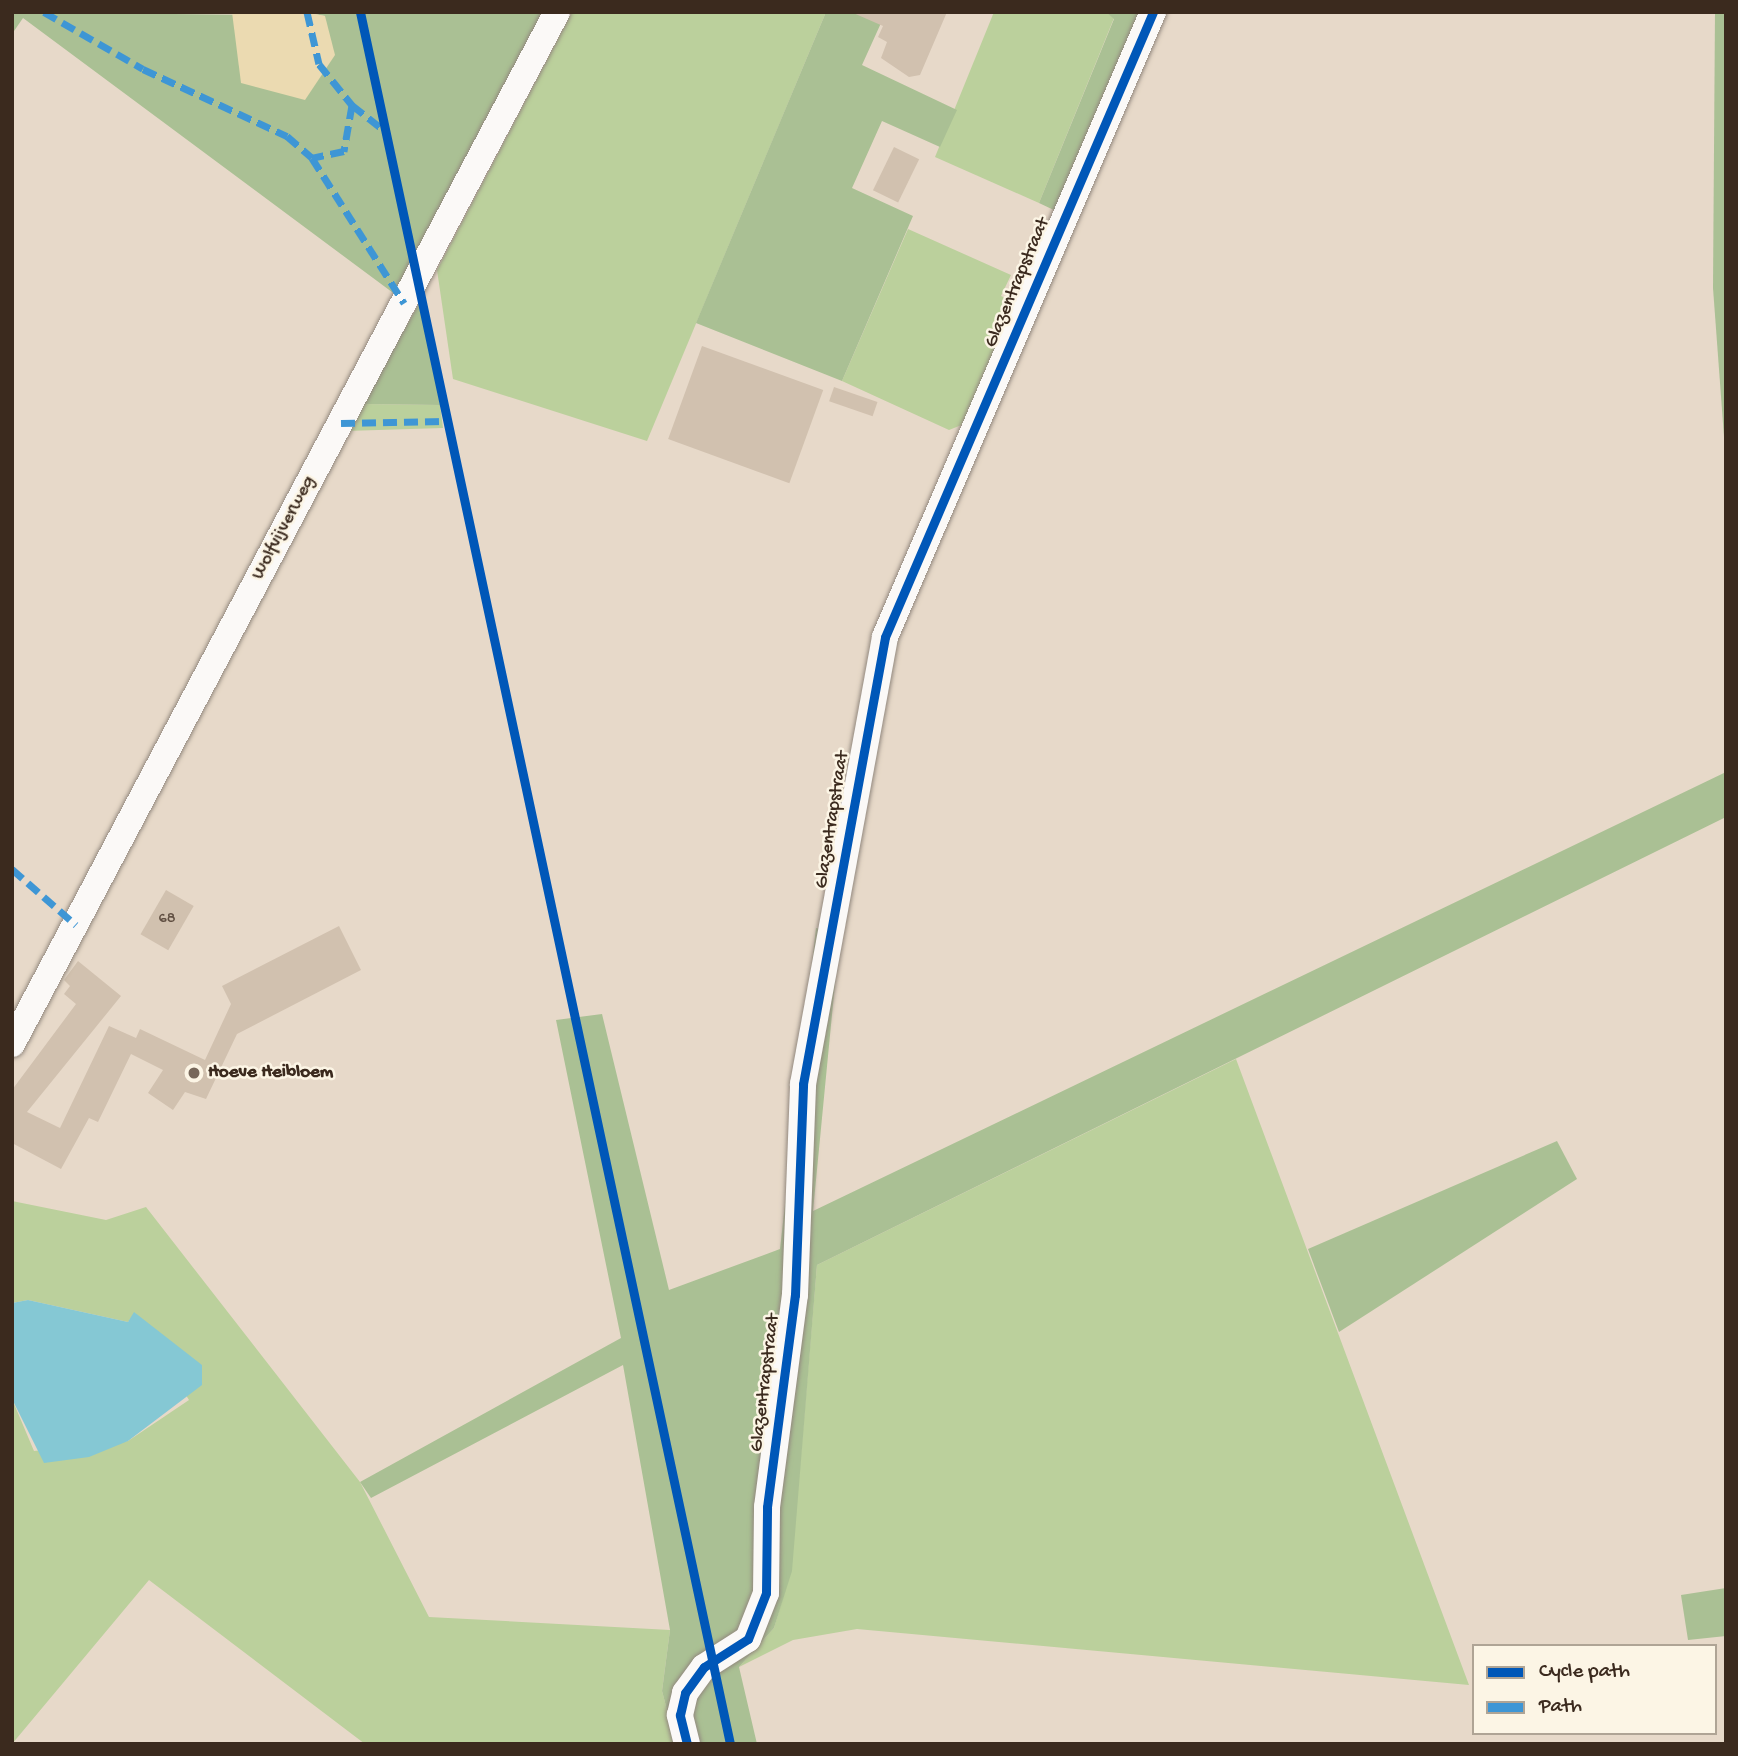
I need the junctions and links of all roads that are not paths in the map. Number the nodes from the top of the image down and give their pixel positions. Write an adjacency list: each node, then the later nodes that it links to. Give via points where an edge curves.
1 (557, 12): 3 (street, Wolfvijverweg)
2 (1153, 12): 4 (street, Glazentrapstraat, via 885,638 803,1084 795,1295 767,1507 766,1593 748,1639 712,1661 685,1693 680,1715)
3 (12, 1044)
4 (687, 1744)

